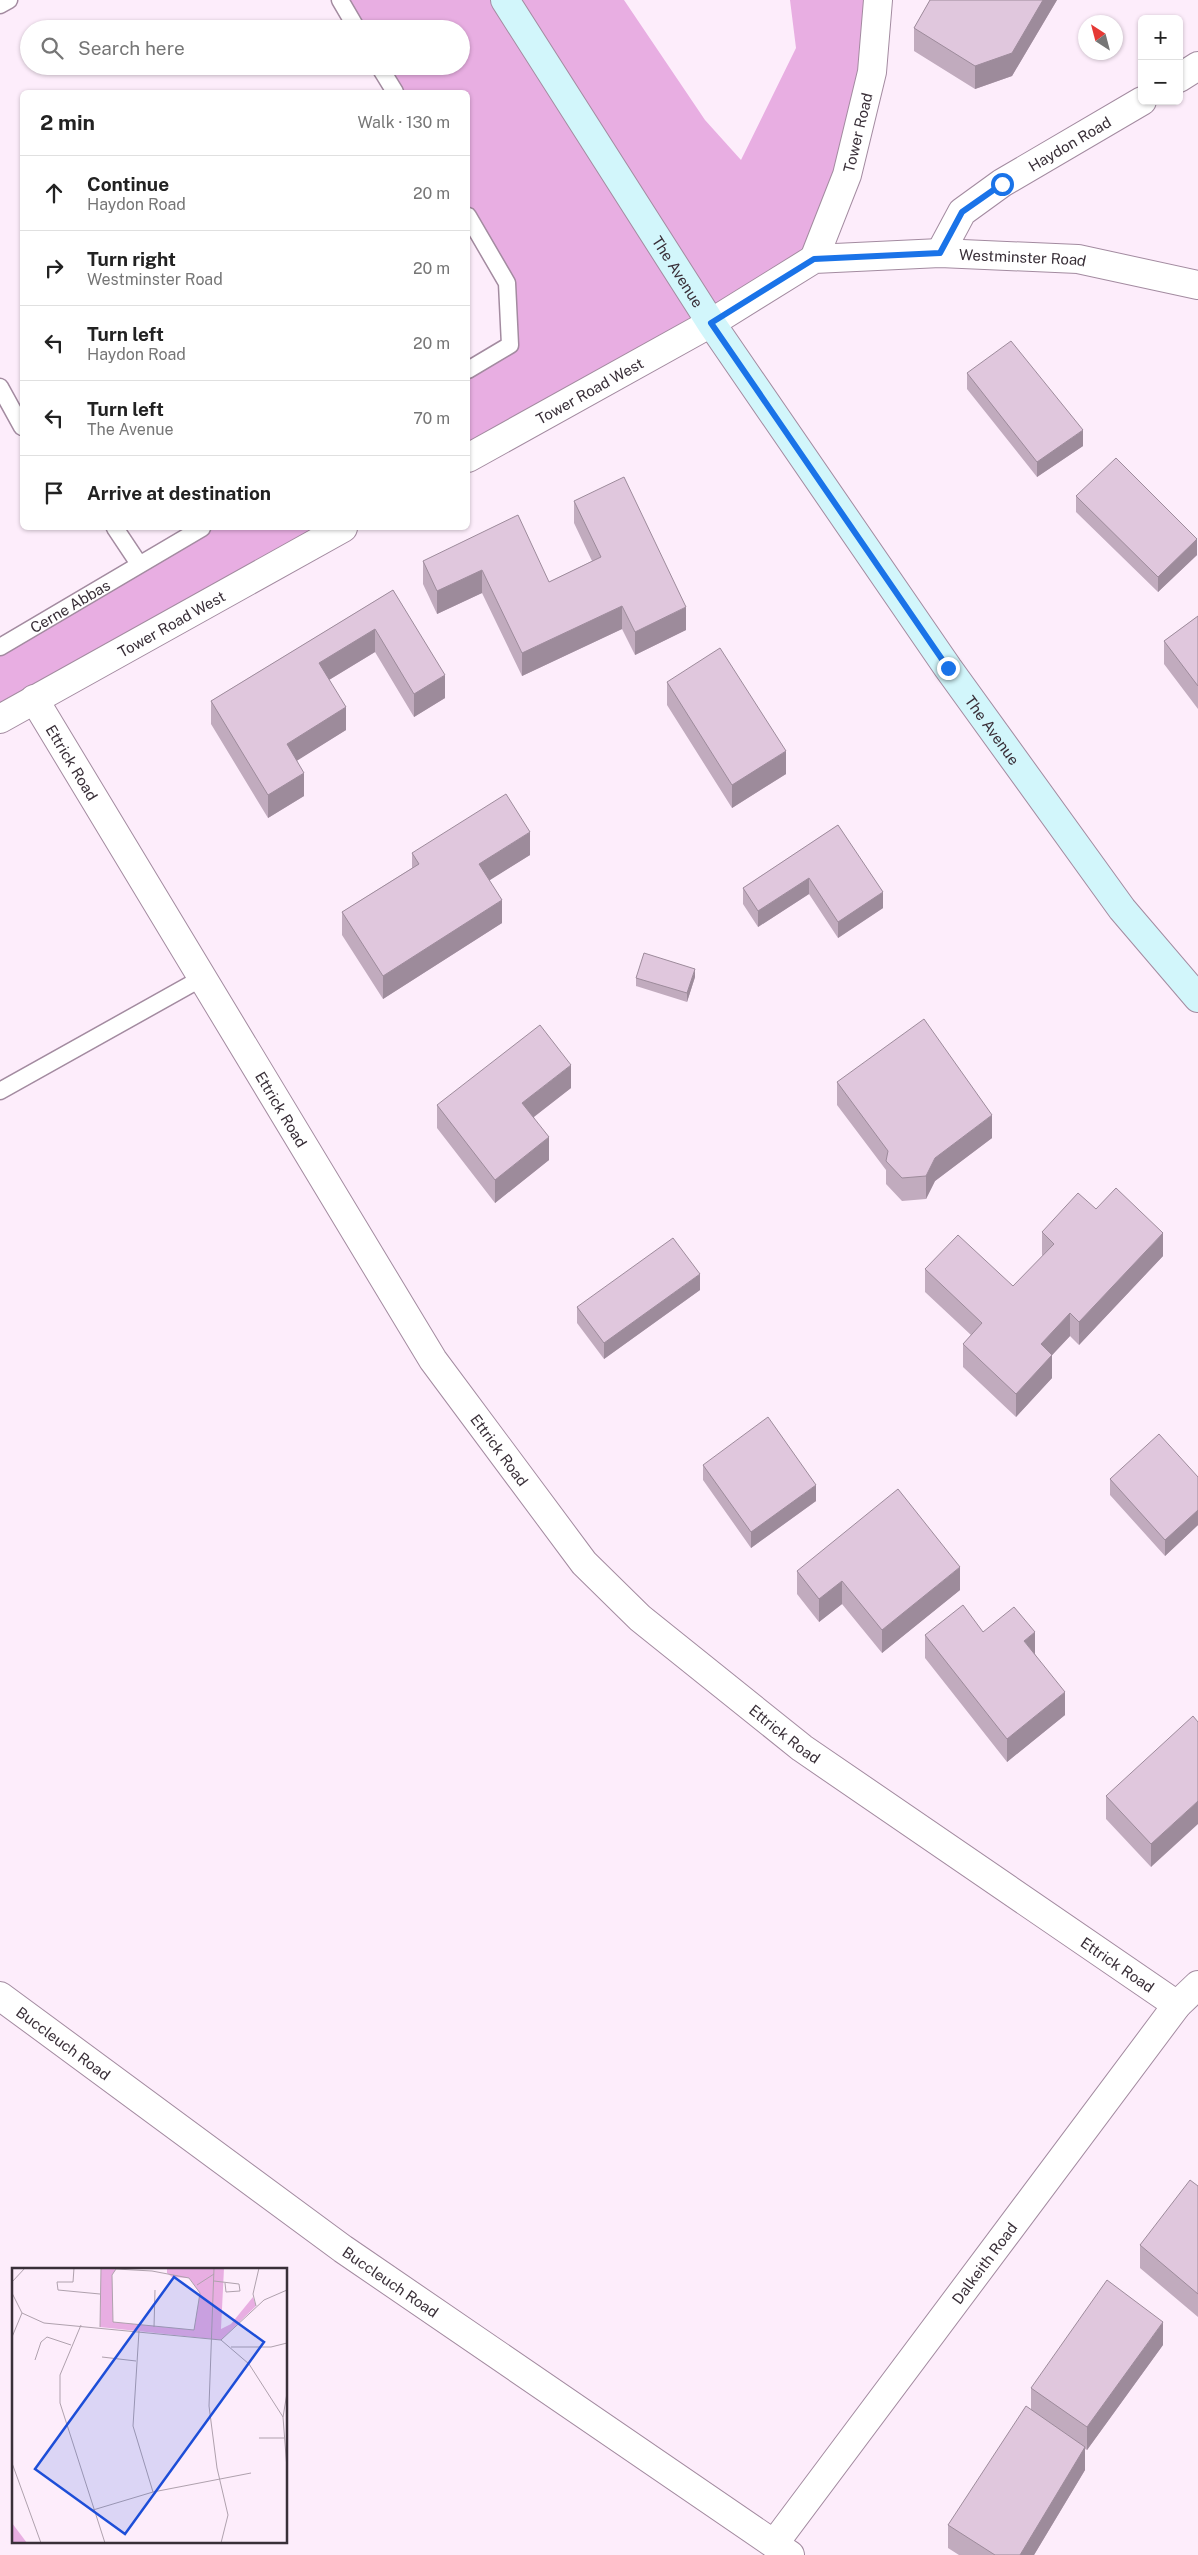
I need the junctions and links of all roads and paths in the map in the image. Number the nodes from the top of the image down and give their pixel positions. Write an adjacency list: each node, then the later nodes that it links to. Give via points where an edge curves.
1 (9, 0): 5 (lane)
2 (340, 0): 6 (lane)
3 (505, 0): 16 (main road, The Avenue)
4 (878, 0): 14 (street, Tower Road, via 872,72 847,175)
5 (0, 5)
6 (352, 20)
7 (1198, 66): 9 (street)
8 (385, 75): 10 (lane)
9 (1183, 75)
10 (394, 90)
11 (1138, 103): 13 (street, Haydon Road, via 1002,184 962,212)
12 (470, 219): 17 (lane, via 507,283 510,345)
13 (940, 253): 14 (street, Westminster Road); 15 (street, Westminster Road, via 1078,259)
14 (814, 259): 16 (street)
15 (1198, 286)
16 (711, 323): 20 (street, Tower Road West); 29 (main road, The Avenue, via 948,668 1122,909)
17 (470, 369)
18 (0, 387): 19 (lane)
19 (20, 423)
20 (470, 457)
21 (116, 530): 24 (lane)
22 (198, 530): 24 (lane, Cerne Abbas)
23 (339, 530): 26 (street, Tower Road West)
24 (139, 564): 25 (lane, Cerne Abbas)
25 (0, 647)
26 (34, 699): 27 (street, Tower Road West); 28 (street, Ettrick Road)
27 (0, 719)
28 (202, 978): 30 (lane); 33 (street, Ettrick Road, via 433,1360 584,1563 640,1618 802,1748)
29 (1198, 998)
30 (0, 1091)
31 (1198, 1985): 33 (street, Dalkeith Road)
32 (0, 1996): 34 (street, Buccleuch Road, via 344,2249)
33 (1177, 2006): 34 (street, Dalkeith Road)
34 (782, 2550)

